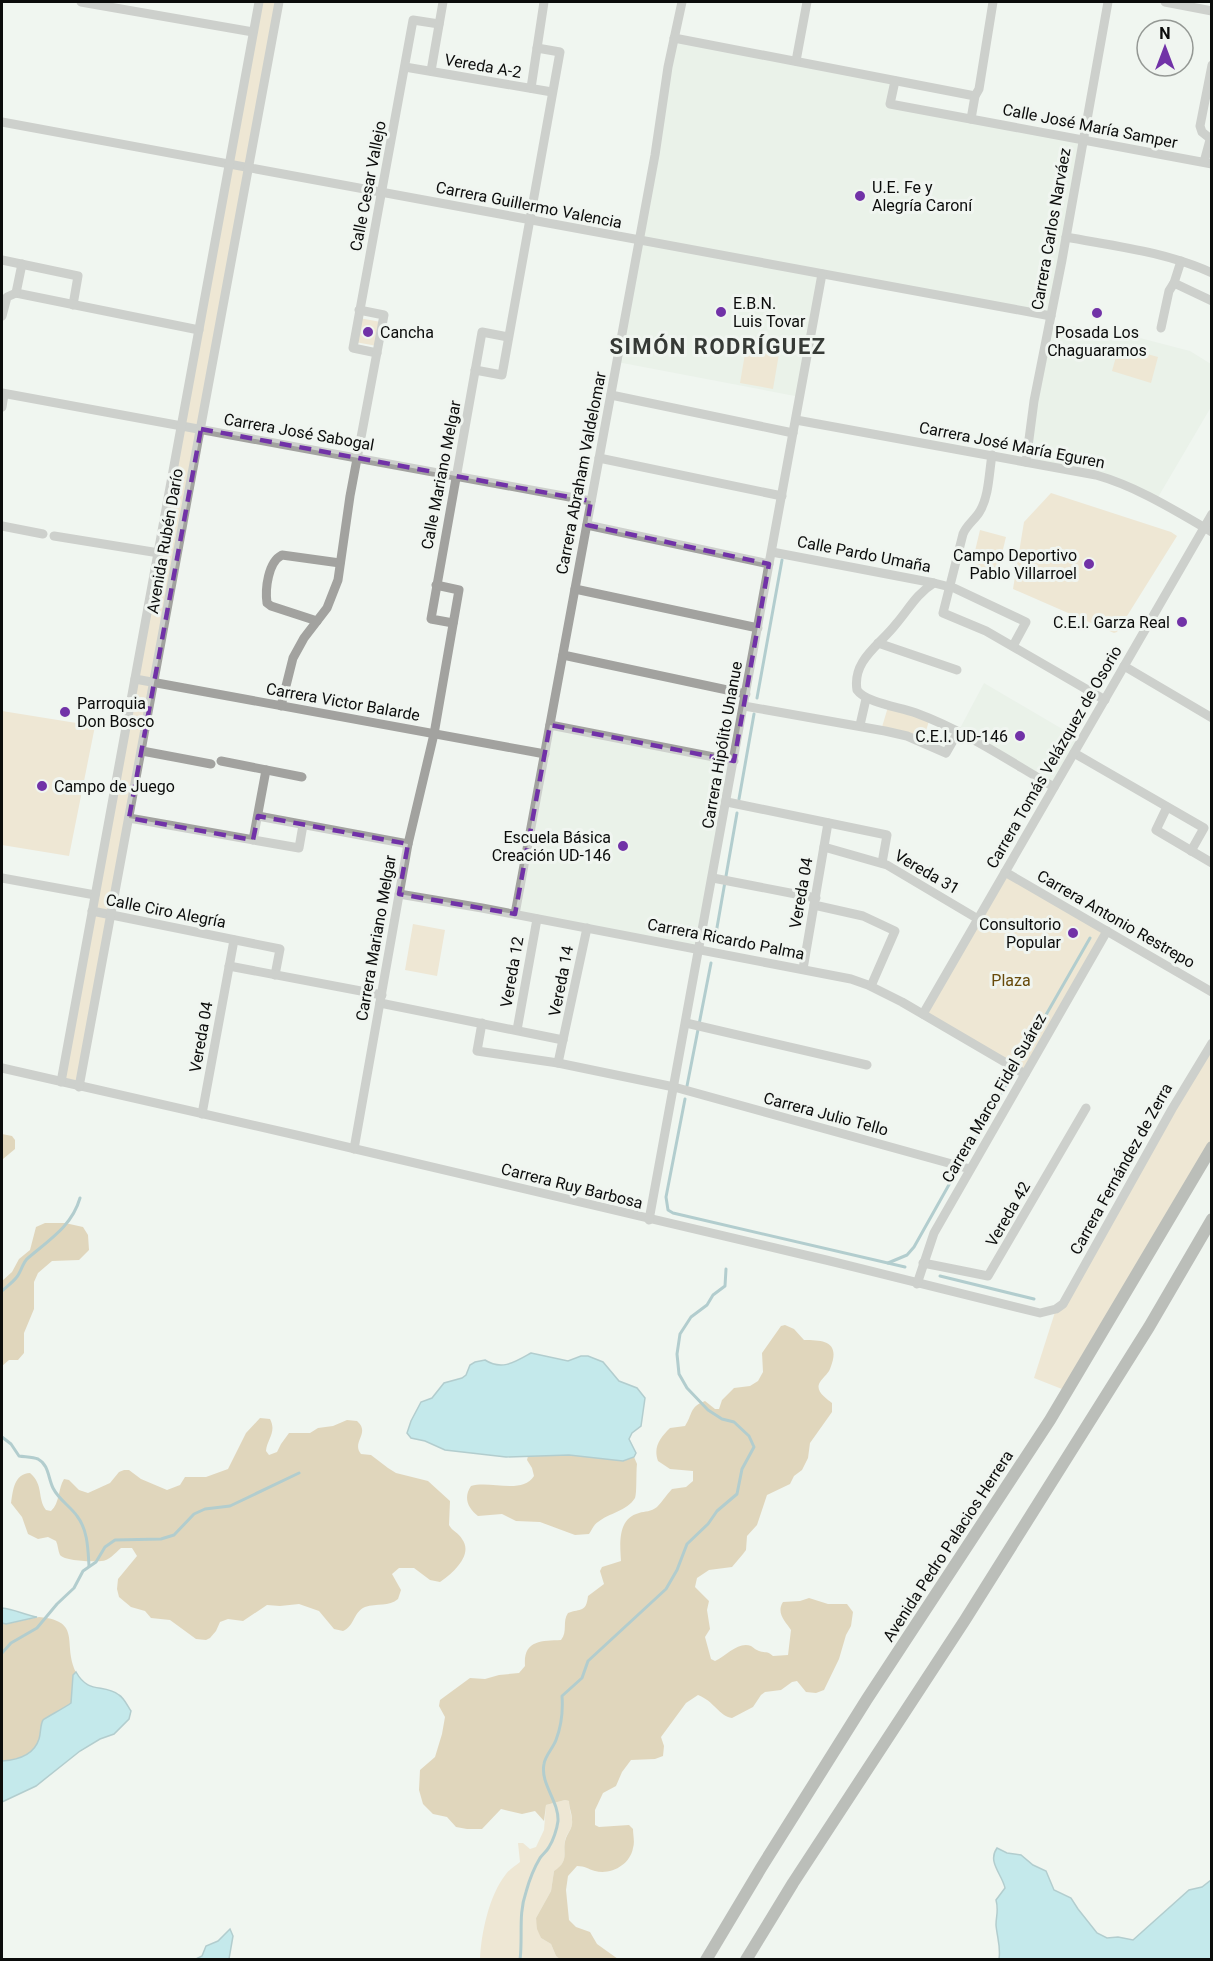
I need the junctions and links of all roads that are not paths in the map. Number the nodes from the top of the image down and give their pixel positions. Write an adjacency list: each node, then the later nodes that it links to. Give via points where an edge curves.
1 (81, 2): 11 (street)
2 (259, 2): 14 (street, Avenida Rubén Darío)
3 (279, 2): 31 (street, Avenida Rubén Darío)
4 (442, 2): 13 (street)
5 (544, 2): 16 (street)
6 (682, 2): 15 (street, Carrera Abraham Valdelomar)
7 (807, 2): 17 (street)
8 (993, 2): 24 (street)
9 (1108, 2): 27 (street, Carrera Carlos Narváez)
10 (1165, 2): 12 (street)
11 (127, 5): 14 (street)
12 (1212, 11)
13 (439, 24): 19 (street, Calle Cesar Vallejo, via 413,20); 20 (street)
14 (253, 32): 30 (street, Avenida Rubén Darío)
15 (674, 38): 17 (street); 35 (street, Carrera Abraham Valdelomar)
16 (537, 48): 22 (street); 23 (street, via 560,52)
17 (796, 61): 21 (street)
18 (1212, 65): 28 (street, via 1200,126)
19 (405, 67): 20 (street); 32 (street, Calle Cesar Vallejo)
20 (431, 71): 22 (street, Vereda A-2)
21 (895, 81): 24 (street); 25 (street, Calle José María Samper, via 890,105)
22 (531, 88): 23 (street)
23 (552, 92): 33 (street)
24 (975, 96): 25 (street)
25 (971, 118): 27 (street, Calle José María Samper)
26 (2, 122): 30 (street, Carrera Guillermo Valencia)
27 (1083, 140): 29 (street, Calle José María Samper); 34 (street, Carrera Carlos Narváez)
28 (1211, 140): 29 (street, Calle José María Samper)
29 (1208, 163)
30 (229, 165): 31 (street, Carrera Guillermo Valencia); 49 (street, Avenida Rubén Darío)
31 (249, 168): 32 (street, Carrera Guillermo Valencia); 58 (street, Avenida Rubén Darío)
32 (382, 193): 33 (street, Carrera Guillermo Valencia); 45 (street, Calle Cesar Vallejo)
33 (528, 220): 35 (street, Carrera Guillermo Valencia); 50 (street)
34 (1066, 237): 37 (street); 47 (street, Carrera Carlos Narváez)
35 (639, 241): 40 (street, Carrera Guillermo Valencia); 54 (street, Carrera Abraham Valdelomar)
36 (2, 260): 38 (street)
37 (1181, 261): 39 (street); 41 (street)
38 (22, 264): 42 (street); 44 (street, via 78,276)
39 (1212, 273)
40 (822, 274): 47 (street, Carrera Guillermo Valencia); 56 (street, Carrera Hipólito Unanue)
41 (1174, 283): 43 (street); 48 (street)
42 (16, 293): 44 (street); 46 (street, via 7,297)
43 (1211, 301)
44 (73, 305): 49 (street)
45 (360, 310): 51 (street, Calle Cesar Vallejo, via 353,348); 51 (street, via 384,315)
46 (2, 316)
47 (1051, 316): 63 (street, Carrera Carlos Narváez)
48 (1161, 328)
49 (199, 330): 57 (street, Avenida Rubén Darío)
50 (508, 337): 52 (street, Calle Mariano Melgar, via 482,332); 52 (street, via 502,375)
51 (377, 353): 61 (street)
52 (476, 370): 64 (street, Calle Mariano Melgar)
53 (3, 394): 55 (street); 57 (street, Carrera José Sabogal)
54 (611, 395): 59 (street); 62 (street, Carrera Abraham Valdelomar)
55 (2, 407)
56 (796, 420): 59 (street, Carrera Hipólito Unanue); 60 (street, Carrera José María Eguren)
57 (182, 426): 58 (street, Carrera José Sabogal); 74 (street, Avenida Rubén Darío)
58 (201, 429): 61 (street, Carrera José Sabogal); 90 (street, Avenida Rubén Darío)
59 (793, 433): 65 (street, Carrera Hipólito Unanue)
60 (992, 455): 63 (street, Carrera José María Eguren); 79 (street, via 985,498 963,534)
61 (357, 458): 64 (street, Carrera José Sabogal); 75 (street)
62 (599, 458): 65 (street); 66 (street, Carrera Abraham Valdelomar)
63 (1026, 462): 70 (street, Carrera José María Eguren, via 1113,480 1152,497)
64 (456, 477): 66 (street, Carrera José Sabogal); 78 (street, Calle Mariano Melgar)
65 (782, 496): 73 (street, Carrera Hipólito Unanue)
66 (591, 501): 68 (street, Carrera Abraham Valdelomar)
67 (1212, 514): 70 (street, Carrera Tomás Velázquez de Osorio)
68 (586, 525): 76 (street); 80 (street, Carrera Abraham Valdelomar)
69 (2, 526): 71 (street)
70 (1208, 530): 87 (street, Carrera Tomás Velázquez de Osorio)
71 (43, 534)
72 (54, 536): 74 (street)
73 (772, 552): 76 (street, Carrera Hipólito Unanue); 77 (street, Calle Pardo Umaña)
74 (159, 553): 89 (street, Avenida Rubén Darío)
75 (340, 563): 81 (street, via 330,602); 81 (street, via 282,555 271,572 267,603)
76 (769, 564): 83 (street, Carrera Hipólito Unanue)
77 (934, 583): 79 (street, Calle Pardo Umaña); 84 (street, via 917,595)
78 (436, 585): 82 (street, Calle Mariano Melgar, via 431,619); 82 (street, via 459,590)
79 (951, 588): 85 (street, Calle Pardo Umaña, via 943,614); 85 (street, Calle Pardo Umaña, via 1026,622)
80 (575, 589): 83 (street); 86 (street, Carrera Abraham Valdelomar)
81 (317, 621): 94 (street, via 293,658)
82 (453, 623): 100 (street)
83 (758, 628): 91 (street, Carrera Hipólito Unanue)
84 (878, 643): 88 (street); 92 (street, via 857,672 857,690)
85 (1013, 646): 93 (street, Calle Pardo Umaña)
86 (563, 655): 91 (street); 97 (street, Carrera Abraham Valdelomar)
87 (1124, 666): 93 (street, Carrera Tomás Velázquez de Osorio); 96 (street)
88 (957, 670)
89 (135, 679): 90 (street, Carrera Victor Balarde); 126 (street, Avenida Rubén Darío)
90 (154, 683): 94 (street, Carrera Victor Balarde); 101 (street, Avenida Rubén Darío)
91 (746, 694): 95 (street, Carrera Hipólito Unanue)
92 (866, 699): 98 (street); 99 (street, via 912,711)
93 (1105, 700): 102 (street, Carrera Tomás Velázquez de Osorio)
94 (281, 706): 100 (street, Carrera Victor Balarde)
95 (744, 706): 98 (street); 105 (street, Carrera Hipólito Unanue)
96 (1212, 718)
97 (550, 725): 103 (street, Carrera Abraham Valdelomar); 105 (street)
98 (860, 725): 99 (street, via 907,736 946,753)
99 (958, 732): 109 (street)
100 (434, 734): 103 (street, Carrera Victor Balarde); 117 (street, Carrera Mariano Melgar)
101 (142, 751): 106 (street); 113 (street, Avenida Rubén Darío)
102 (1074, 753): 109 (street, Carrera Tomás Velázquez de Osorio); 111 (street)
103 (545, 754): 129 (street, Carrera Abraham Valdelomar)
104 (221, 761): 107 (street)
105 (734, 761): 110 (street, Carrera Hipólito Unanue)
106 (211, 764)
107 (266, 770): 108 (street); 112 (street)
108 (302, 777)
109 (1054, 787): 122 (street, Carrera Tomás Velázquez de Osorio)
110 (727, 802): 114 (street, Vereda 31); 124 (street, Carrera Hipólito Unanue)
111 (1167, 807): 119 (street, via 1156,830); 119 (street, via 1204,828)
112 (258, 816): 115 (street); 116 (street)
113 (129, 818): 116 (street); 130 (street, Avenida Rubén Darío)
114 (828, 823): 118 (street, Vereda 04); 120 (street, Vereda 31, via 887,835)
115 (303, 825): 116 (street, via 299,848); 117 (street)
116 (253, 840)
117 (408, 844): 125 (street, Carrera Mariano Melgar)
118 (824, 847): 120 (street, Vereda 31); 127 (street, Vereda 04)
119 (1191, 851): 121 (street)
120 (882, 863): 132 (street, Vereda 31)
121 (1212, 863)
122 (1005, 872): 132 (street, Carrera Tomás Velázquez de Osorio); 134 (street, Carrera Antonio Restrepo)
123 (2, 878): 126 (street)
124 (721, 880): 127 (street); 136 (street, Carrera Hipólito Unanue)
125 (399, 894): 129 (street, Carrera Ricardo Palma); 142 (street, Carrera Mariano Melgar)
126 (95, 895): 128 (street, Avenida Rubén Darío)
127 (815, 902): 138 (street, Vereda 04); 140 (street, via 863,916 895,931)
128 (92, 911): 130 (street, Calle Ciro Alegría); 153 (street, Avenida Rubén Darío)
129 (515, 914): 131 (street, Carrera Ricardo Palma)
130 (111, 915): 135 (street, Calle Ciro Alegría); 154 (street, Avenida Rubén Darío)
131 (537, 919): 133 (street, Carrera Ricardo Palma); 146 (street, Vereda 12)
132 (978, 919): 143 (street, Carrera Tomás Velázquez de Osorio)
133 (587, 928): 136 (street, Carrera Ricardo Palma); 147 (street, Vereda 14)
134 (1107, 932): 141 (street, Carrera Antonio Restrepo); 152 (street, Carrera Marco Fidel Suárez)
135 (234, 940): 137 (street, Calle Ciro Alegría); 139 (street, Calle Ciro Alegría, via 280,949)
136 (699, 950): 138 (street, Carrera Ricardo Palma); 145 (street, Carrera Hipólito Unanue)
137 (229, 966): 139 (street); 157 (street, Vereda 04)
138 (803, 969): 140 (street, Carrera Ricardo Palma)
139 (275, 975): 142 (street)
140 (871, 986): 143 (street, Carrera Ricardo Palma)
141 (1212, 992)
142 (381, 999): 144 (street); 159 (street, Carrera Mariano Melgar)
143 (923, 1014): 152 (street, Carrera Ricardo Palma)
144 (482, 1023): 146 (street); 149 (street, Carrera Julio Tello, via 477,1051)
145 (694, 1025): 150 (street); 155 (street, Carrera Hipólito Unanue)
146 (517, 1030): 147 (street)
147 (563, 1040): 149 (street, Vereda 14)
148 (1212, 1043): 165 (street, Carrera Fernández de Zerra, via 1063,1304)
149 (558, 1063): 155 (street, Carrera Julio Tello)
150 (867, 1065)
151 (2, 1068): 153 (street)
152 (1025, 1074): 160 (street, Carrera Marco Fidel Suárez)
153 (61, 1082): 154 (street, Carrera Ruy Barbosa)
154 (79, 1087): 157 (street, Carrera Ruy Barbosa)
155 (674, 1087): 160 (street, Carrera Julio Tello); 162 (street, Carrera Hipólito Unanue)
156 (1086, 1108): 163 (street, Vereda 42, via 988,1276)
157 (202, 1114): 159 (street, Carrera Ruy Barbosa)
158 (1212, 1147): 166 (main road, Avenida Pedro Palacios Herrera, via 1050,1420 861,1709)
159 (354, 1149): 162 (street, Carrera Ruy Barbosa)
160 (970, 1169): 163 (street, Carrera Marco Fidel Suárez, via 934,1233)
161 (1212, 1218): 167 (main road, via 1149,1327 965,1620)
162 (649, 1220): 164 (street, Carrera Ruy Barbosa)
163 (923, 1263): 164 (street, Carrera Marco Fidel Suárez)
164 (917, 1284): 165 (street, Carrera Ruy Barbosa, via 1031,1312)
165 (1056, 1309)
166 (706, 1959)
167 (746, 1959)

